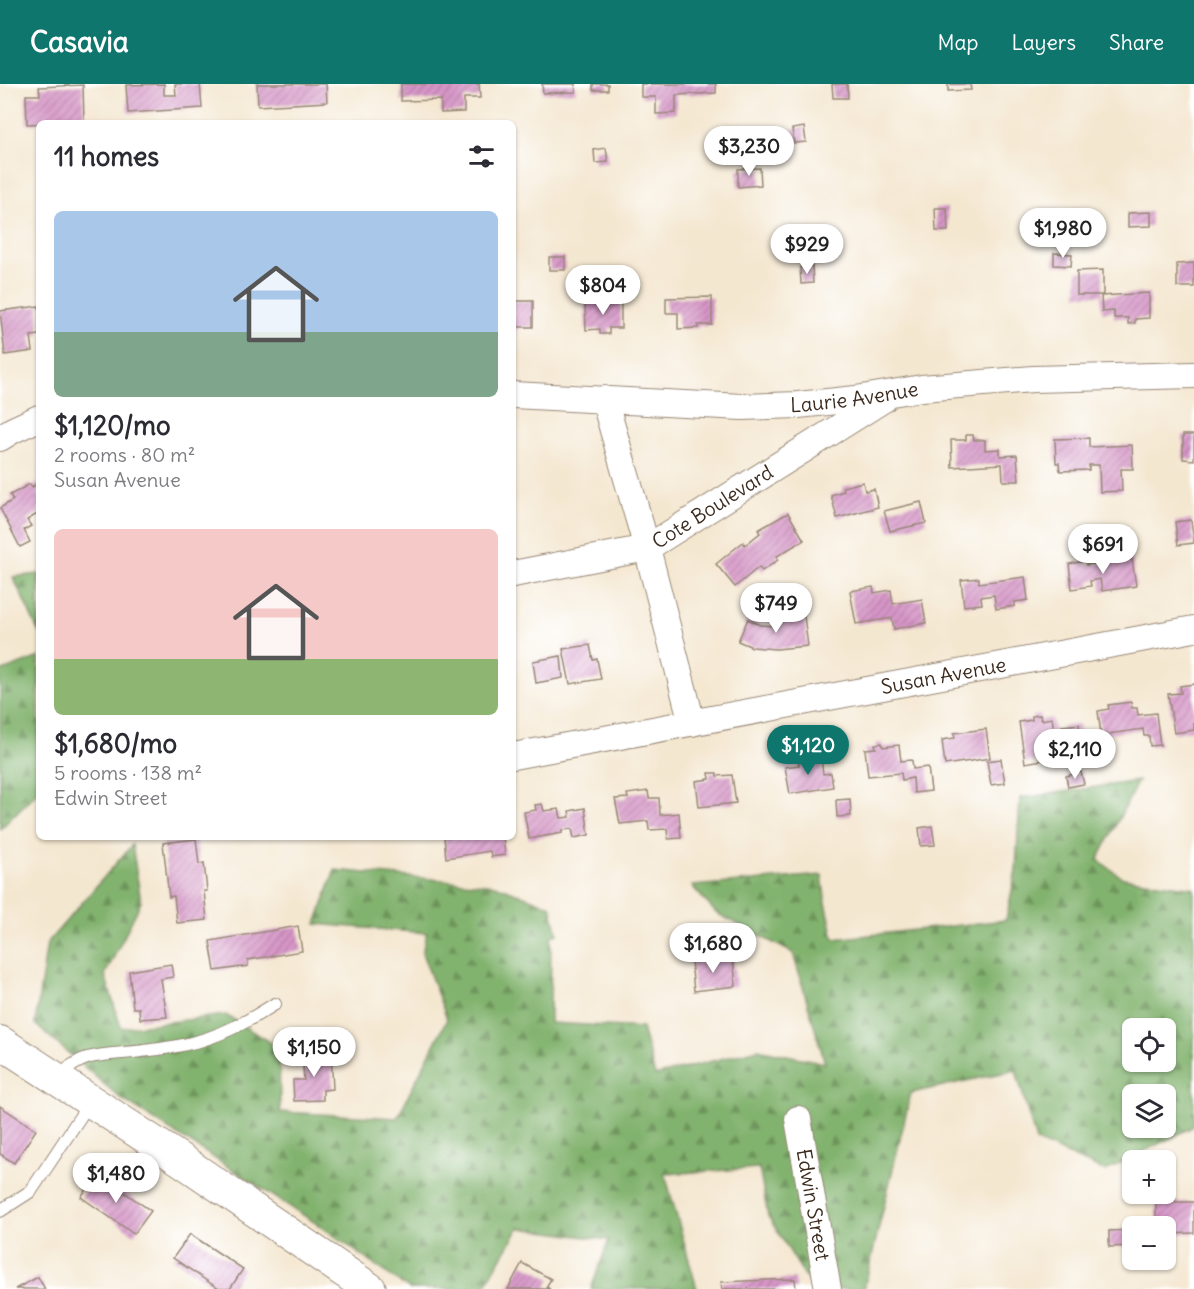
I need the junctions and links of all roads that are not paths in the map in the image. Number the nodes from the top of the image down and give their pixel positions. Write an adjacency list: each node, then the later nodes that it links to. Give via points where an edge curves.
1 (1194, 375): 2 (street, Laurie Avenue, via 1033,379)
2 (894, 393): 4 (street, Laurie Avenue, via 798,405); 7 (street, Cote Boulevard)
3 (516, 395): 4 (street, Laurie Avenue)
4 (604, 399): 7 (street)
5 (36, 419): 6 (street)
6 (0, 438)
7 (647, 548): 8 (street, Cote Boulevard); 10 (street)
8 (516, 573)
9 (1194, 629): 10 (street, Susan Avenue)
10 (692, 723): 11 (street, Susan Avenue)
11 (516, 755)
12 (275, 1004): 14 (lane, via 218,1036 161,1049 86,1059)
13 (0, 1042): 14 (street)
14 (54, 1078): 15 (street)
15 (90, 1102): 17 (lane, via 31,1191); 18 (street)
16 (798, 1119): 19 (street, Edwin Street)
17 (0, 1211)
18 (369, 1289)
19 (828, 1289)

